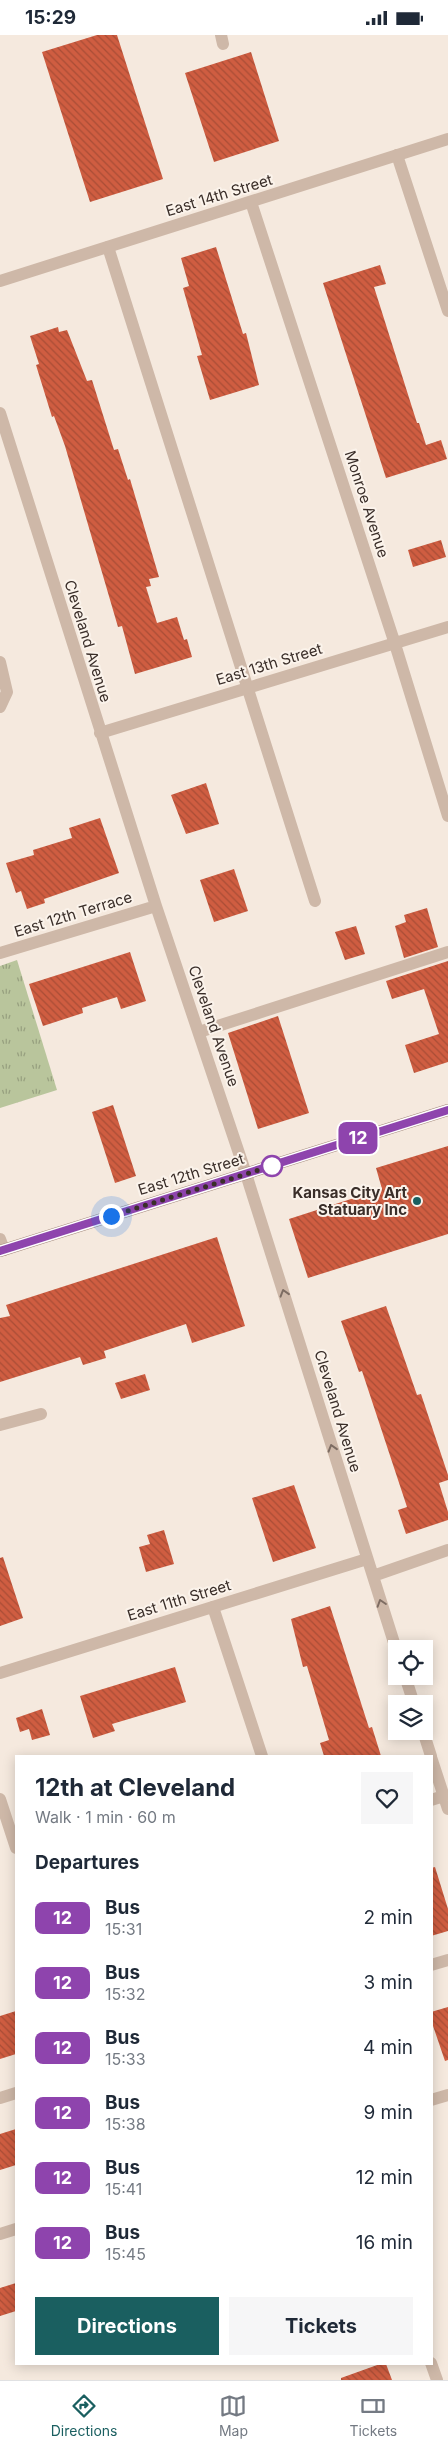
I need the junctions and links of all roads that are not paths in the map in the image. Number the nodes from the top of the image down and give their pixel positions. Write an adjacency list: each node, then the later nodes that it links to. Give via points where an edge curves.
1 (448, 139): 2 (street, East 14th Street)
2 (397, 155): 3 (street, East 14th Street); 6 (street)
3 (251, 202): 4 (street, East 14th Street); 9 (street, Monroe Avenue)
4 (108, 247): 5 (street, East 14th Street); 11 (street)
5 (0, 281)
6 (448, 311)
7 (0, 413): 13 (street, Cleveland Avenue)
8 (448, 627): 9 (street, East 13th Street)
9 (395, 644): 11 (street, East 13th Street); 14 (street, Monroe Avenue)
10 (0, 663): 12 (street, via 7,692)
11 (248, 688): 13 (street, East 13th Street); 15 (street)
12 (0, 707)
13 (100, 733): 16 (street, Cleveland Avenue)
14 (448, 816)
15 (315, 901)
16 (156, 906): 18 (street, East 12th Terrace); 19 (street, Cleveland Avenue)
17 (448, 952): 19 (street)
18 (0, 953)
19 (199, 1033): 21 (street, Cleveland Avenue)
20 (448, 1110): 21 (street, East 12th Street)
21 (246, 1173): 22 (street, East 12th Street); 26 (street, Cleveland Avenue, one-way to 21)
22 (1, 1246)
23 (41, 1414): 24 (street)
24 (0, 1425)
25 (448, 1550): 27 (street)
26 (367, 1559): 27 (street, Cleveland Avenue); 28 (street, East 11th Street)
27 (372, 1576): 29 (street, Cleveland Avenue, one-way to 27)
28 (213, 1607): 30 (street, East 11th Street); 32 (street)
29 (393, 1640)
30 (0, 1673)
31 (426, 1740): 33 (street)
32 (262, 1755)
33 (430, 1755)
34 (433, 1769): 35 (street)
35 (438, 1798): 37 (street)
36 (0, 1799): 38 (street)
37 (448, 1809)
38 (15, 1846)
39 (448, 1960): 40 (street)
40 (433, 1964)
41 (15, 2093): 43 (street)
42 (448, 2095): 44 (street)
43 (0, 2098)
44 (433, 2099)
45 (15, 2229): 46 (street)
46 (0, 2234)
47 (432, 2365): 48 (street)
48 (437, 2380)

